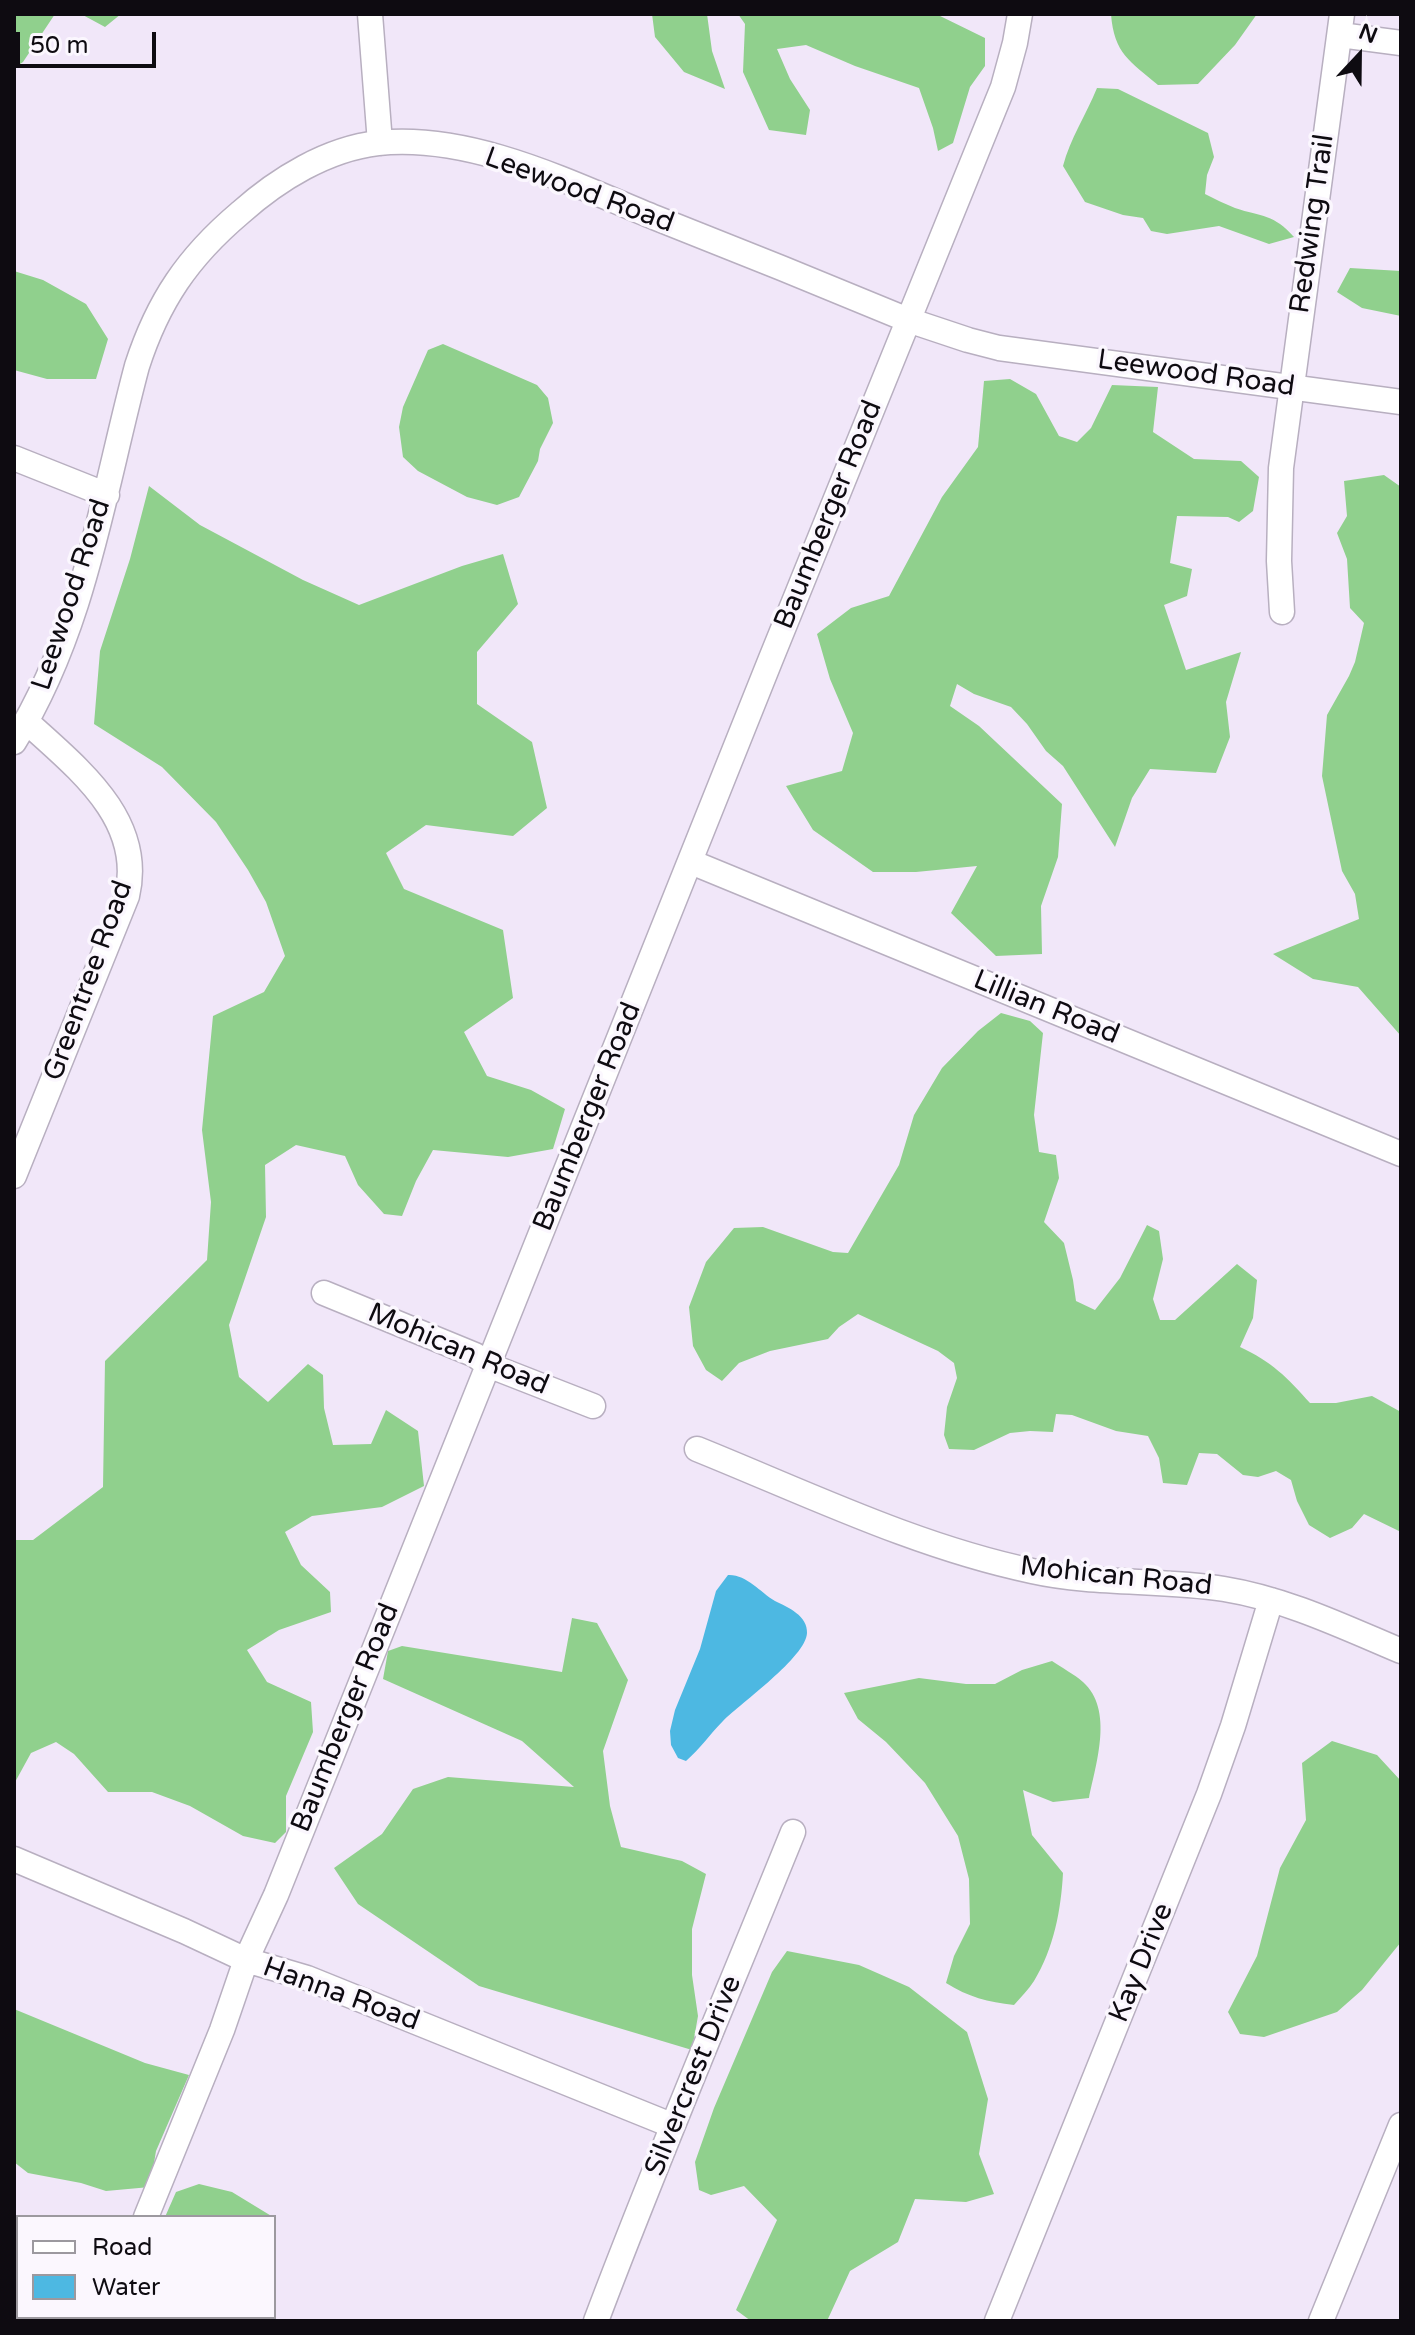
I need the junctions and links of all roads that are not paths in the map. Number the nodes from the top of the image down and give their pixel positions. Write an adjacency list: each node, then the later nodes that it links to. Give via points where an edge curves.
1 (370, 14): 5 (street)
2 (1020, 14): 6 (street, Baumberger Road, via 1003,87)
3 (1341, 24): 4 (street); 7 (street, Redwing Trail)
4 (1401, 43)
5 (380, 143): 6 (street, Leewood Road, via 449,146 535,170); 10 (street, Leewood Road, via 333,155 280,181 190,262 145,341)
6 (908, 320): 7 (street, Leewood Road, via 999,348); 13 (street, Baumberger Road)
7 (1291, 387): 8 (street, Leewood Road); 11 (street, Redwing Trail, via 1279,499)
8 (1401, 402)
9 (14, 458): 10 (street)
10 (107, 495): 12 (street, Leewood Road, via 67,628 46,685)
11 (1282, 612)
12 (20, 732): 15 (street, Greentree Road, via 84,775 99,793 122,830 131,878)
13 (691, 862): 14 (street, Lillian Road); 17 (street, Baumberger Road)
14 (1401, 1154)
15 (14, 1176)
16 (324, 1293): 17 (street, Mohican Road)
17 (488, 1365): 18 (street, Mohican Road); 24 (street, Baumberger Road)
18 (593, 1406)
19 (697, 1449): 20 (street, Mohican Road, via 911,1536 1033,1572 1195,1585)
20 (1271, 1600): 21 (street, Mohican Road); 29 (street, Kay Drive, via 1209,1794)
21 (1401, 1651)
22 (793, 1832): 25 (street, Silvercrest Drive)
23 (14, 1859): 24 (street, Hanna Road)
24 (246, 1960): 25 (street, Hanna Road, via 307,1978); 27 (street, Baumberger Road)
25 (671, 2125): 28 (street, Silvercrest Drive)
26 (1401, 2125): 30 (street)
27 (147, 2215)
28 (596, 2321)
29 (997, 2321)
30 (1321, 2321)

